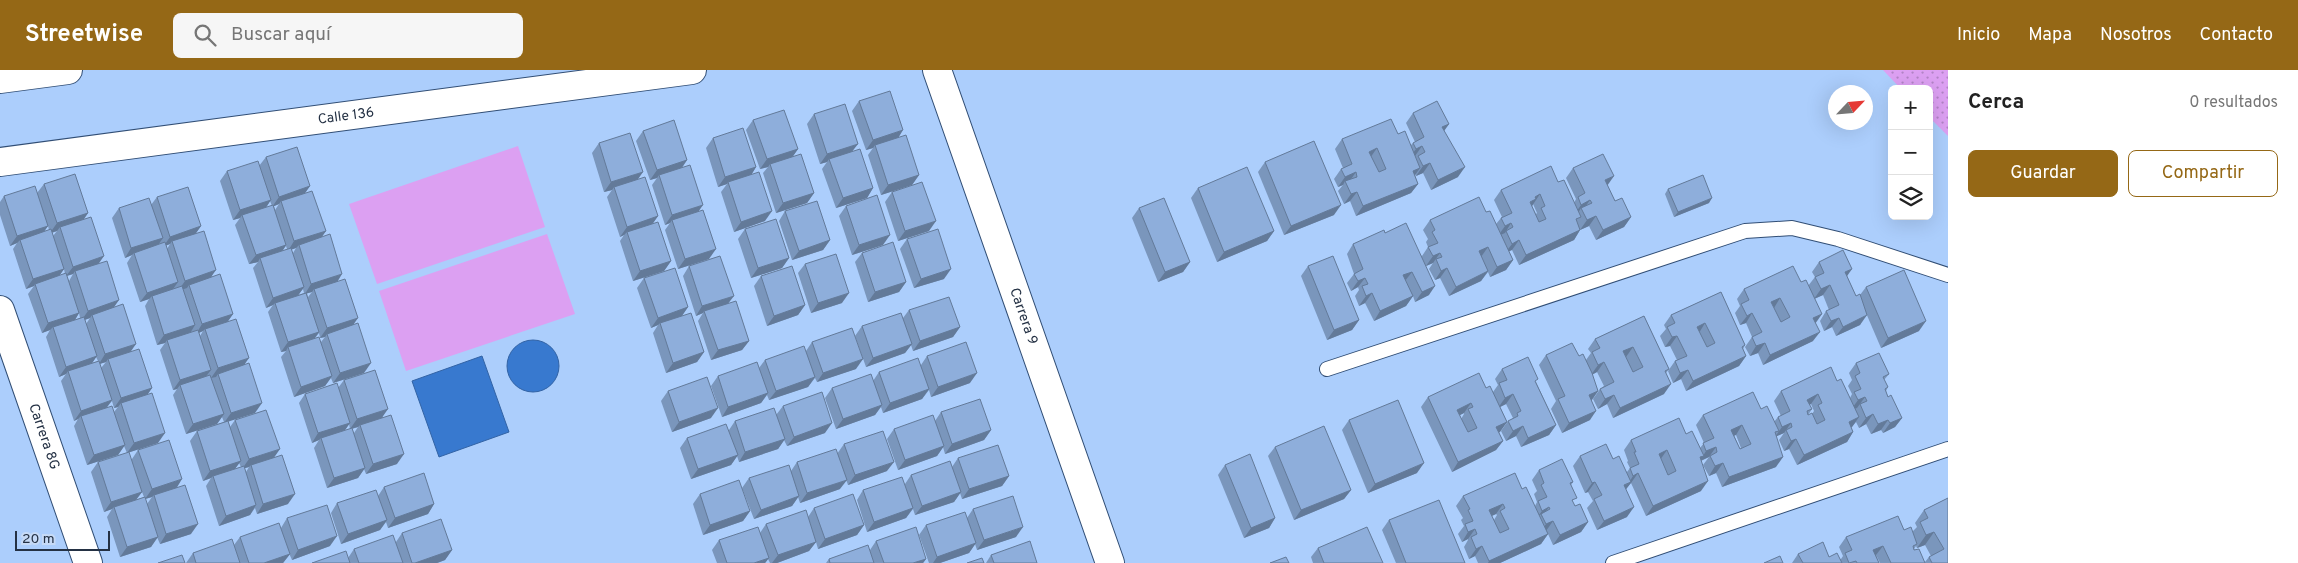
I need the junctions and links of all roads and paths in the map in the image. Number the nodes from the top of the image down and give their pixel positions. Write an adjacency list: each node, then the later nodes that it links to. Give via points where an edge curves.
1 (68, 70): 4 (street)
2 (692, 70): 5 (street, Calle 136)
3 (937, 70): 11 (street, Carrera 9)
4 (0, 79)
5 (0, 162)
6 (1948, 275): 8 (lane, via 1838,239 1792,228 1745,232)
7 (0, 310): 10 (street, Carrera 8G)
8 (1327, 369)
9 (1948, 449): 12 (lane)
10 (88, 563)
11 (1110, 563)
12 (1613, 563)

